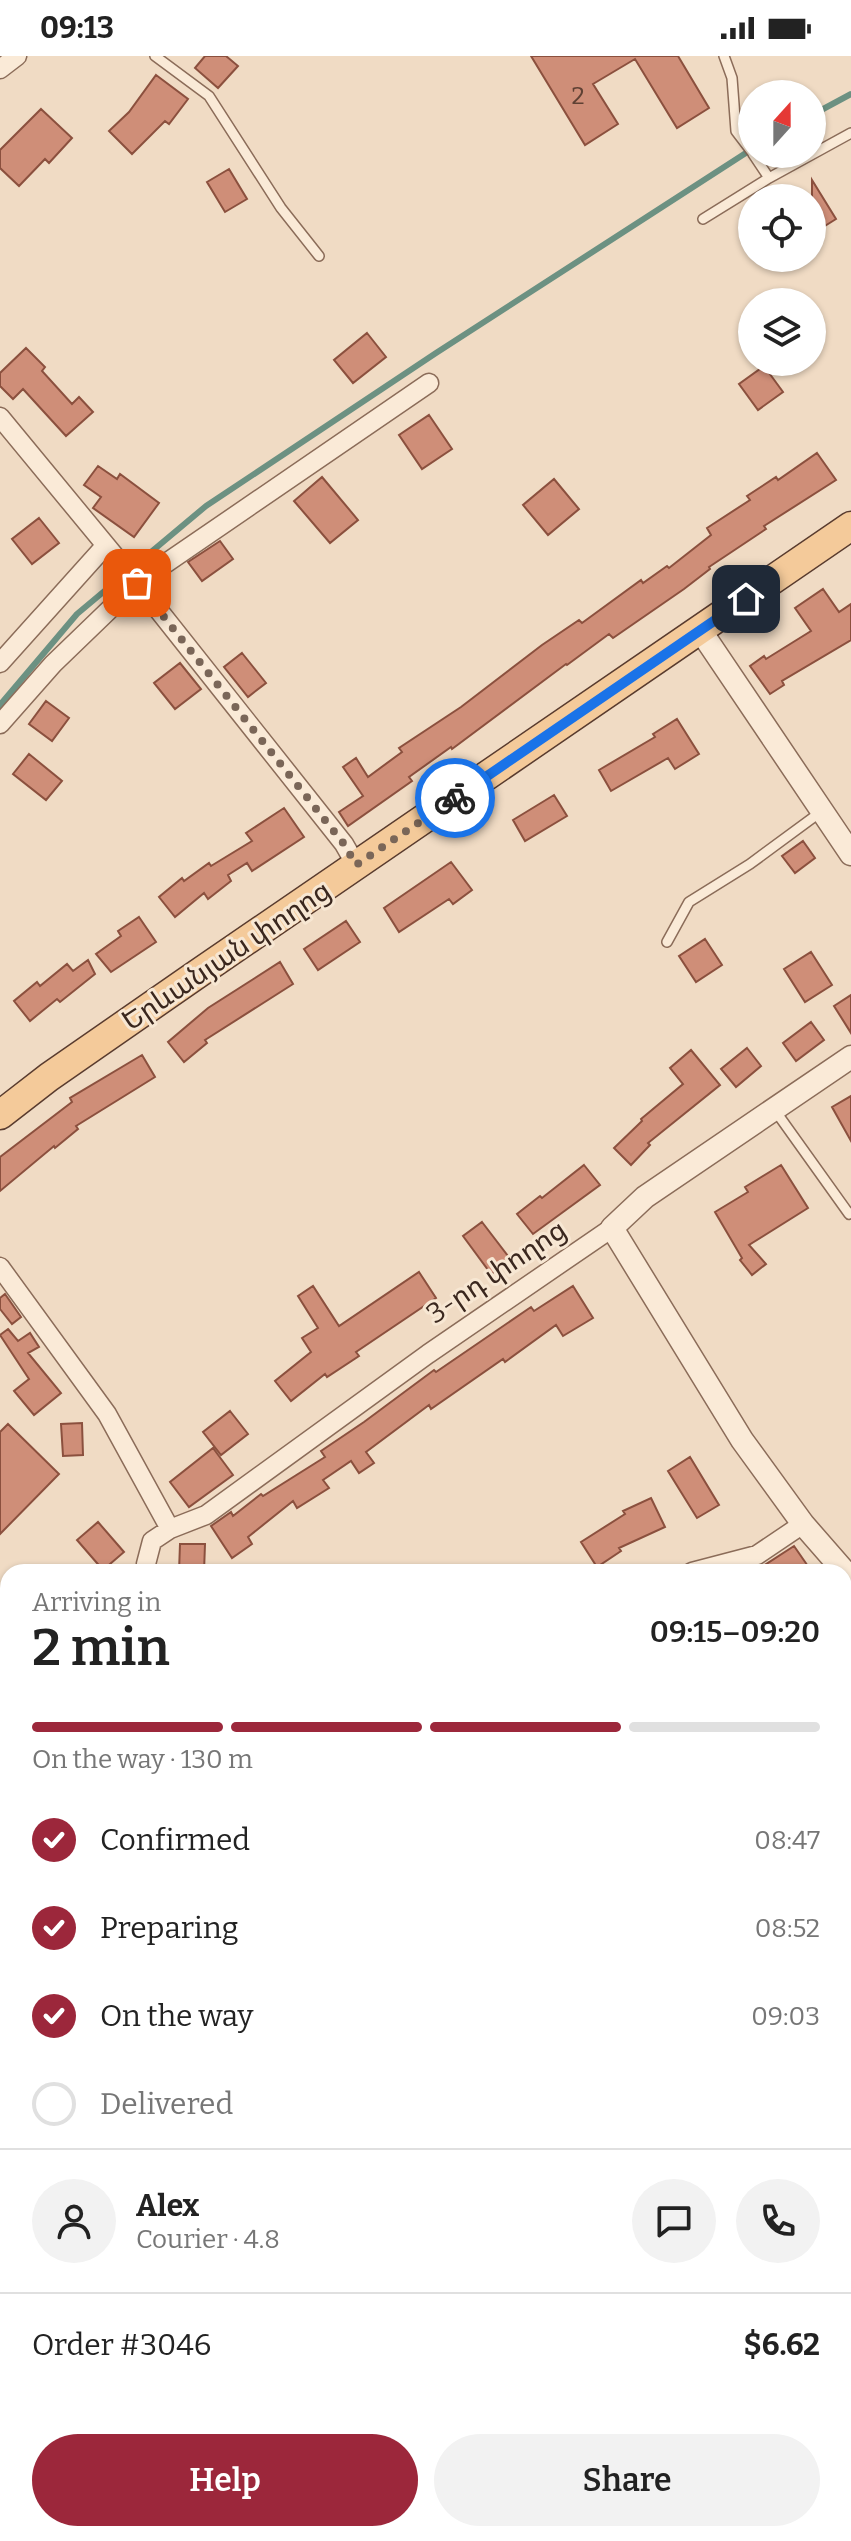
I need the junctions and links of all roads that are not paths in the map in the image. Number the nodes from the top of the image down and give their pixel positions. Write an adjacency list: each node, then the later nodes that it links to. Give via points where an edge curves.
1 (17, 56): 4 (street)
2 (155, 56): 10 (lane, via 209,96 281,208)
3 (724, 56): 5 (lane)
4 (0, 69)
5 (738, 133)
6 (851, 133): 8 (lane)
7 (762, 168): 8 (lane)
8 (769, 178): 9 (lane)
9 (703, 219)
10 (319, 256)
11 (429, 383): 15 (street)
12 (0, 417): 14 (street)
13 (846, 534): 16 (main road, Երևանյան փողոց)
14 (105, 546): 15 (street); 17 (street)
15 (131, 576): 18 (street); 21 (street)
16 (700, 630): 19 (street); 21 (main road, Երևանյան փողոց)
17 (0, 663)
18 (0, 724)
19 (822, 811): 20 (street); 22 (lane, via 689,902)
20 (851, 854)
21 (356, 865): 25 (main road, Երևանյան փողոց)
22 (667, 942)
23 (851, 1057): 24 (street, 3-րդ փողոց)
24 (774, 1109): 26 (lane); 27 (street, 3-րդ փողոց, via 645,1197)
25 (0, 1115)
26 (850, 1216)
27 (612, 1228): 29 (street, via 742,1440); 30 (street, 3-րդ փողոց, via 206,1515)
28 (0, 1267): 30 (street, via 107,1414)
29 (803, 1524): 32 (street, via 757,1555); 33 (street)
30 (170, 1529): 31 (street, via 152,1541)
31 (146, 1564)
32 (723, 1564)
33 (838, 1564)

